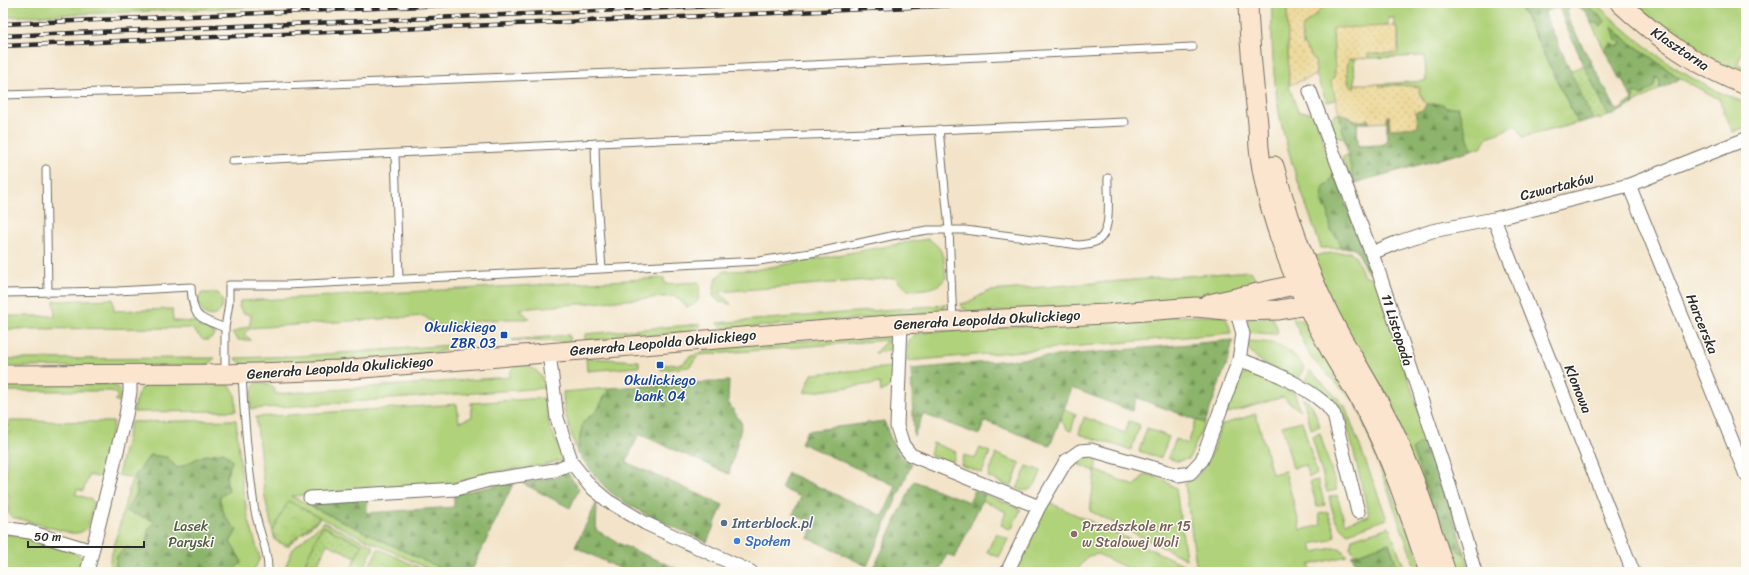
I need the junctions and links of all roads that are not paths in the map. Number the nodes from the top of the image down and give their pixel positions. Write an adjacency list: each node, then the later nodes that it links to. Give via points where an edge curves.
1 (1248, 3): 7 (street, via 1250,50)
2 (1620, 3): 4 (street, Klasztorna, via 1685,55 1715,72)
3 (1193, 47): 6 (lane, via 744,68)
4 (1746, 85)
5 (1310, 91): 19 (street, 11 Listopada)
6 (3, 95)
7 (1258, 116): 22 (street, via 1259,149 1277,230); 23 (street, via 1296,237)
8 (1125, 122): 9 (lane)
9 (939, 129): 11 (lane); 18 (lane)
10 (1746, 139): 16 (street, Czwartaków)
11 (595, 143): 12 (lane); 20 (lane)
12 (395, 154): 13 (lane); 21 (lane)
13 (232, 161)
14 (46, 169): 24 (lane)
15 (1108, 178): 18 (lane, via 1107,227 1102,236 1094,242 1079,245)
16 (1629, 185): 17 (street, Czwartaków); 37 (street, Harcerska)
17 (1494, 219): 19 (street, Czwartaków, via 1432,231); 50 (street, Klonowa)
18 (949, 229): 20 (lane, via 911,232 823,252 773,260); 28 (lane)
19 (1372, 253): 49 (street, 11 Listopada, via 1446,474)
20 (602, 269): 21 (lane)
21 (399, 279): 30 (lane, via 287,285 228,285 229,303)
22 (1298, 284): 23 (street, Generała Leopolda Okulickiego); 26 (street, Generała Leopolda Okulickiego); 27 (street)
23 (1317, 288): 27 (street); 48 (street, via 1394,431 1417,487)
24 (48, 292): 25 (lane); 30 (lane, via 191,287 196,314)
25 (3, 293)
26 (1235, 304): 27 (street, Generała Leopolda Okulickiego, via 1279,310); 28 (street, Generała Leopolda Okulickiego); 32 (street, via 1243,334)
27 (1307, 306): 47 (street, via 1369,415 1387,453)
28 (953, 322): 29 (street, Generała Leopolda Okulickiego)
29 (901, 324): 31 (street, Generała Leopolda Okulickiego); 39 (street, via 897,426 903,446 911,455)
30 (225, 328): 34 (lane)
31 (549, 352): 34 (street, Generała Leopolda Okulickiego, via 339,370); 36 (street, via 557,418)
32 (1239, 360): 39 (street, via 1202,460 1190,473 1178,475 1091,450 1080,451 1066,461); 40 (street, via 1256,364 1325,403 1334,415)
33 (130, 374): 34 (street, Generała Leopolda Okulickiego); 35 (street, Generała Leopolda Okulickiego); 42 (street, via 126,415)
34 (233, 374): 44 (lane, via 245,432 254,507 265,548)
35 (3, 375)
36 (572, 463): 38 (street, via 555,470 489,480 456,489); 45 (street, via 590,486 608,501 645,523)
37 (1746, 475)
38 (310, 498)
39 (1039, 507): 46 (street)
40 (1358, 512)
41 (3, 528): 42 (street, via 30,532)
42 (92, 551): 43 (street)
43 (87, 572)
44 (268, 572)
45 (752, 572)
46 (1007, 572)
47 (1429, 572)
48 (1446, 572)
49 (1475, 572)
50 (1633, 572)

